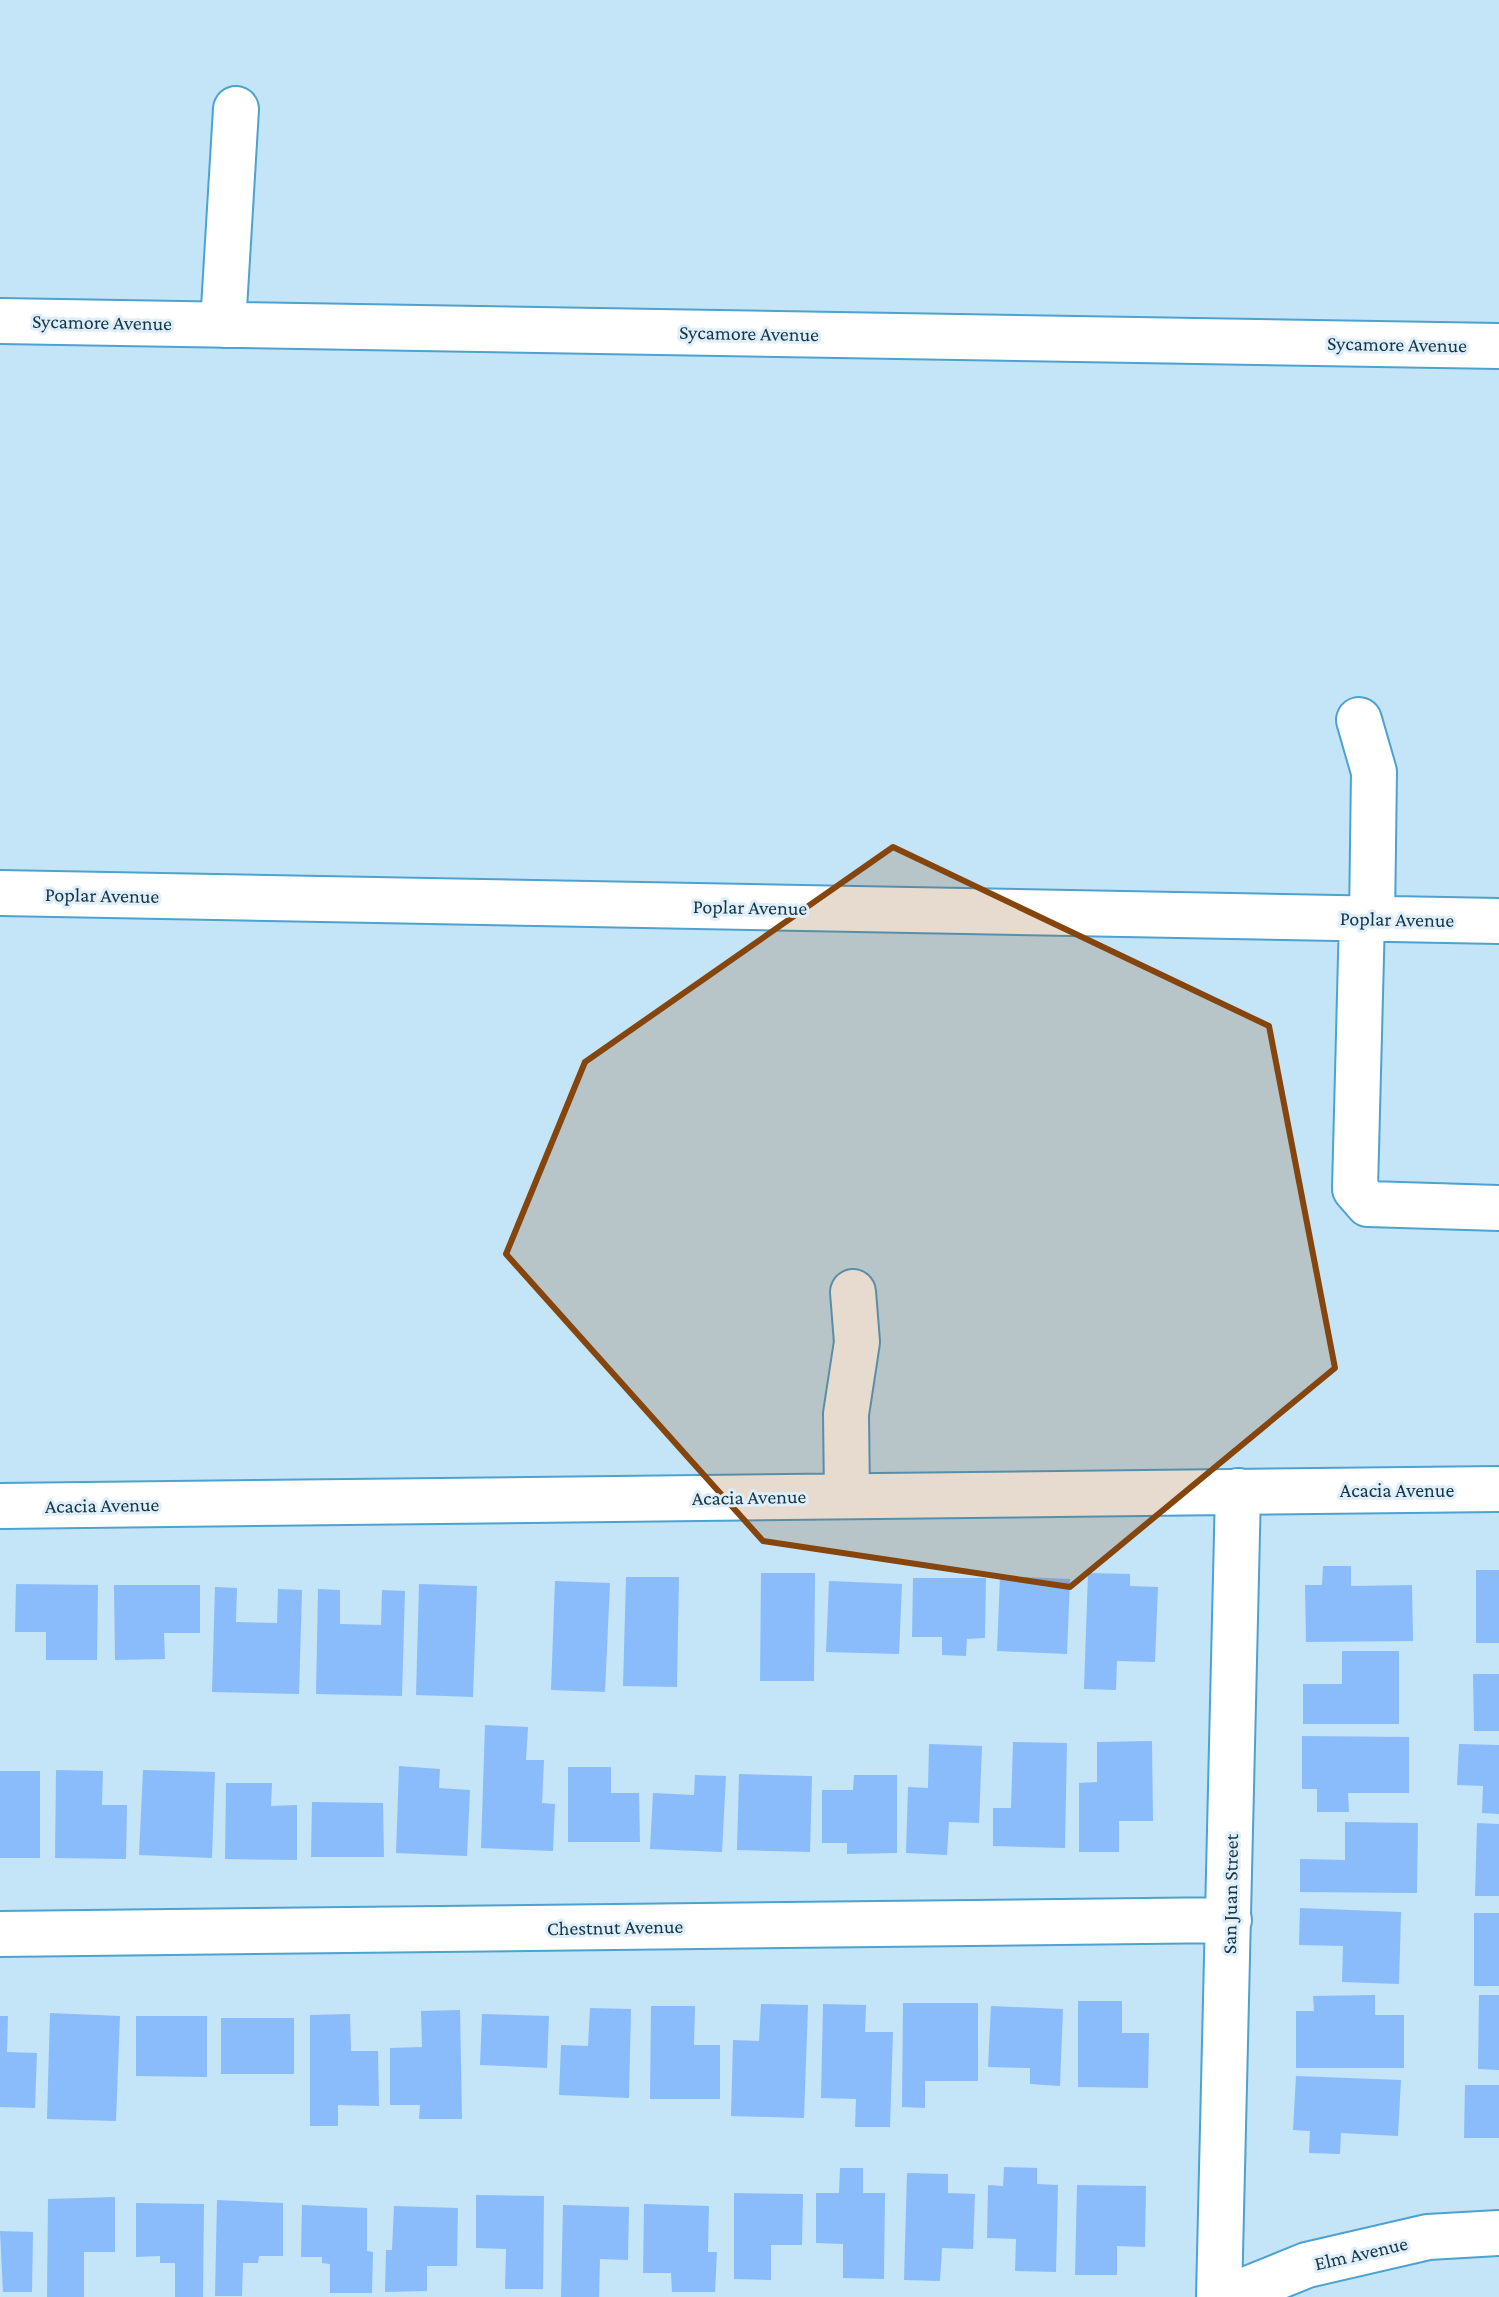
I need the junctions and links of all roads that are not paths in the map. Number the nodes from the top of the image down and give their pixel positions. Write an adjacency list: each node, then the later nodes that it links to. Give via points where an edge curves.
1 (236, 109): 3 (street)
2 (0, 321): 3 (street, Sycamore Avenue)
3 (223, 325): 4 (street, Sycamore Avenue)
4 (1499, 346)
5 (1359, 720): 7 (street, via 1374,772)
6 (0, 893): 7 (street, Poplar Avenue)
7 (1367, 918): 8 (street, Poplar Avenue); 9 (street, via 1355,1189 1368,1204)
8 (1499, 921)
9 (1499, 1208)
10 (853, 1292): 13 (street, via 857,1342 846,1414)
11 (1499, 1489): 12 (street, Acacia Avenue)
12 (1238, 1491): 13 (street, Acacia Avenue); 15 (street, San Juan Street)
13 (847, 1496): 14 (street, Acacia Avenue)
14 (0, 1506)
15 (1229, 1920): 16 (street, Chestnut Avenue); 18 (street, San Juan Street)
16 (0, 1934)
17 (1499, 2233): 19 (street, Elm Avenue, via 1428,2237 1307,2265)
18 (1219, 2297)
19 (1228, 2297)

